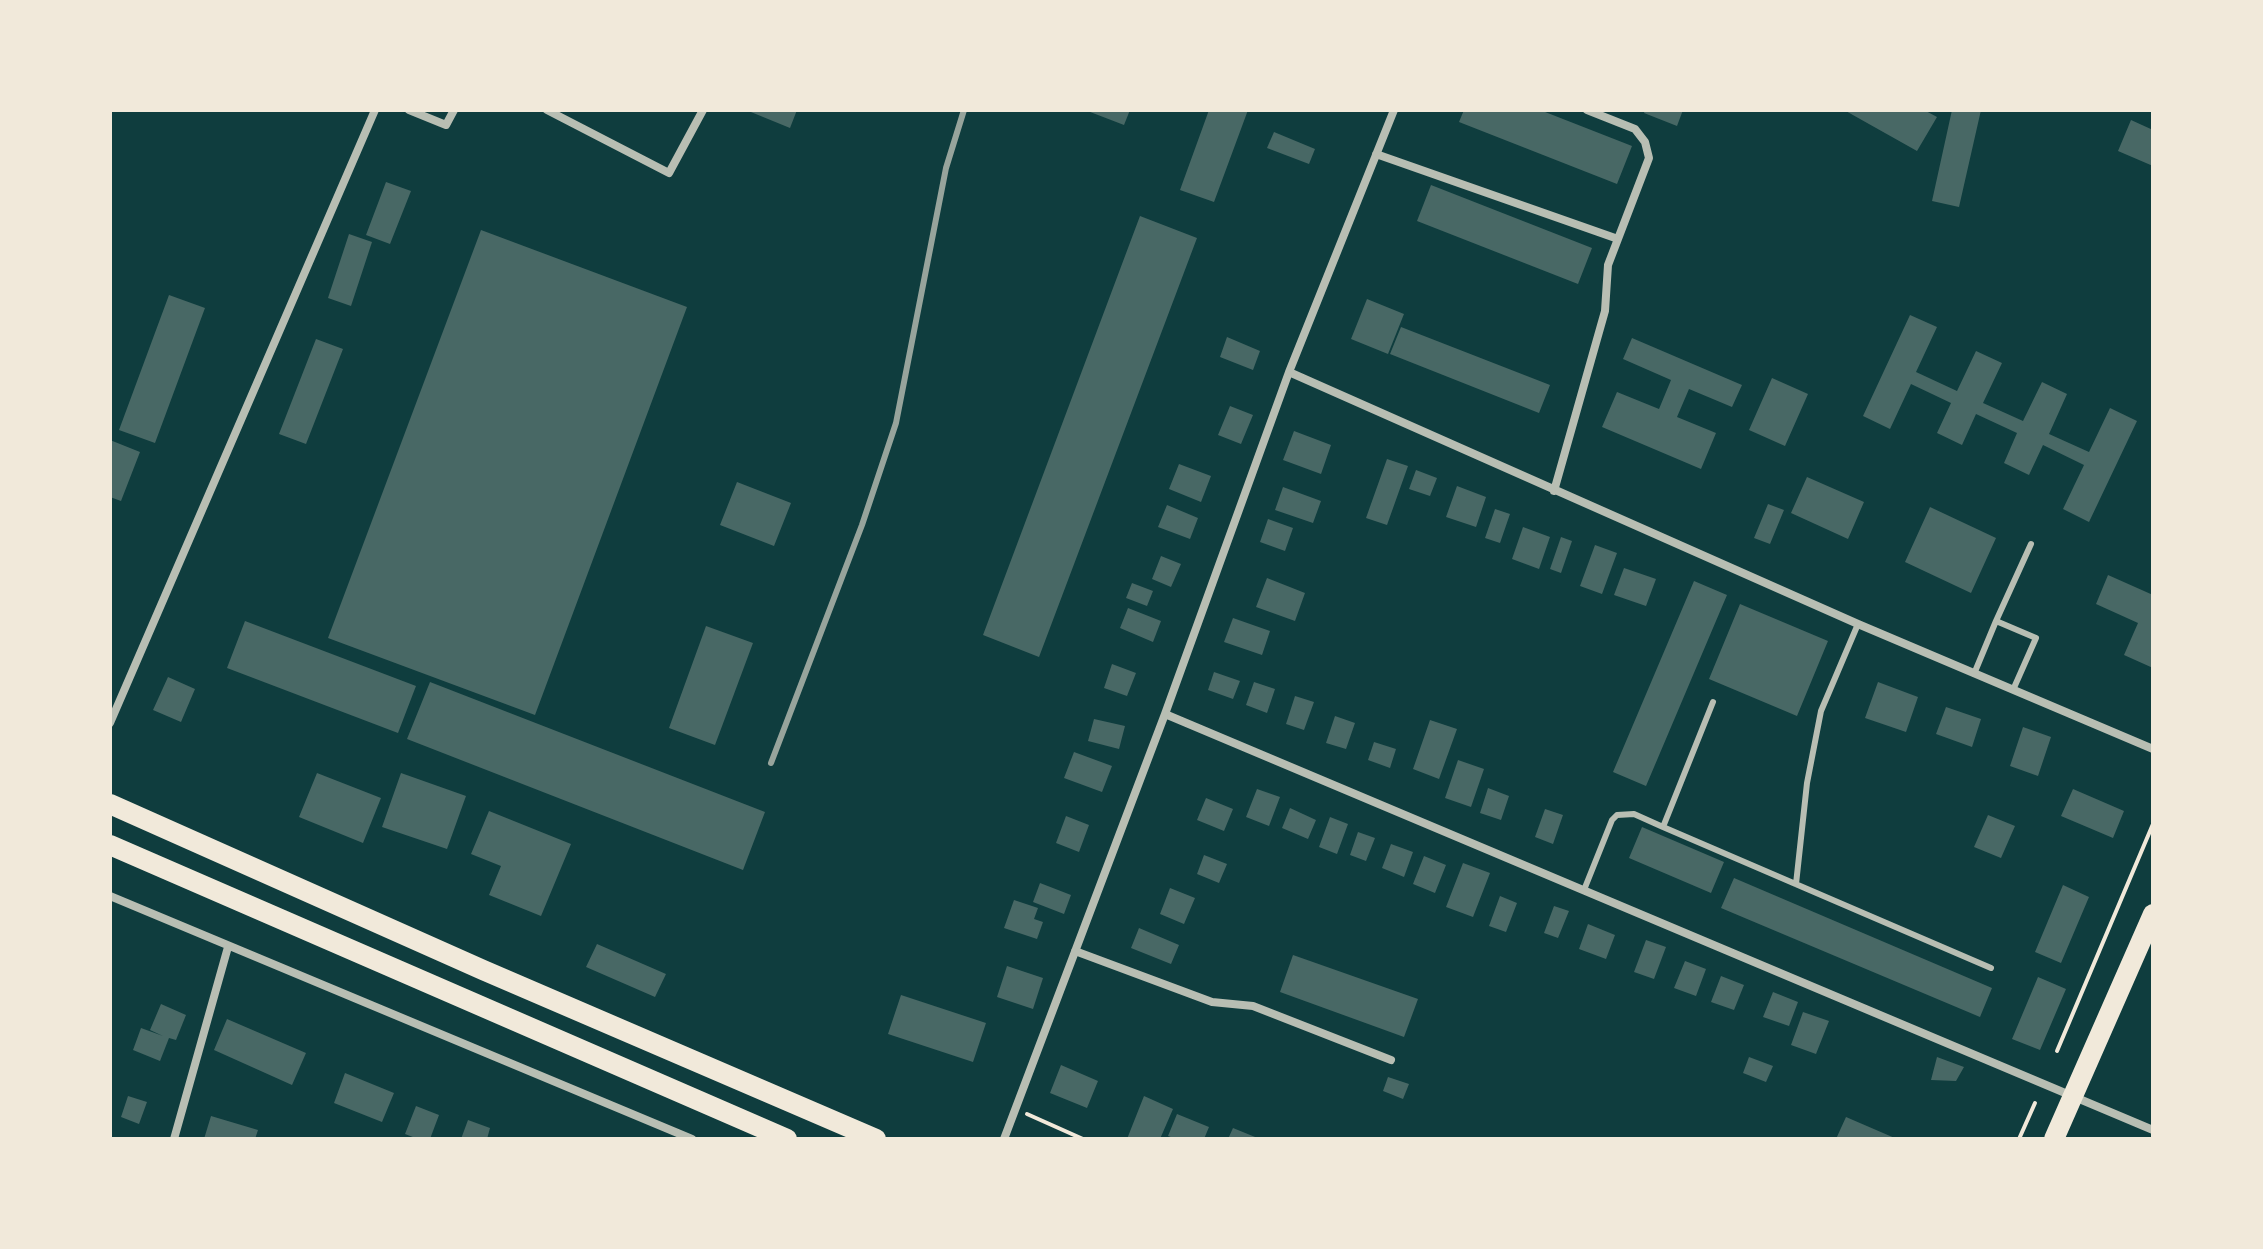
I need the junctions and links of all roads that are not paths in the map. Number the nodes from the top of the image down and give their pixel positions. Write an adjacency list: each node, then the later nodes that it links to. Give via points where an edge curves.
1 (375, 110): 19 (street)
2 (409, 110): 3 (street, via 446,125)
3 (454, 110)
4 (547, 110): 5 (street, via 669,173)
5 (703, 110)
6 (1394, 110): 8 (street)
7 (1587, 110): 9 (street, via 1635,129 1649,158)
8 (1376, 154): 9 (street); 10 (street)
9 (1618, 239): 11 (street, via 1608,265 1605,311)
10 (1289, 372): 11 (street); 18 (street)
11 (1554, 491): 14 (street)
12 (2031, 544): 13 (lane)
13 (1996, 621): 15 (lane); 16 (lane, via 2036,638)
14 (1858, 624): 15 (street); 24 (lane, via 1821,711)
15 (1974, 674): 16 (street)
16 (2013, 690): 20 (street)
17 (1713, 702): 22 (lane)
18 (1165, 714): 25 (street); 29 (street)
19 (110, 723)
20 (2153, 749)
21 (110, 804): 37 (main road)
22 (1663, 827): 24 (lane); 25 (lane, via 1634,814 1617,815)
23 (110, 845): 36 (main road)
24 (1796, 884): 30 (lane)
25 (1584, 890): 32 (street)
26 (110, 896): 28 (street)
27 (2153, 914): 32 (main road)
28 (228, 947): 34 (street); 35 (street)
29 (1075, 951): 31 (street, via 1212,1002 1253,1006); 38 (street)
30 (1991, 968)
31 (1391, 1060)
32 (2074, 1095): 33 (street); 39 (main road)
33 (2153, 1130)
34 (174, 1139)
35 (692, 1139)
36 (787, 1139)
37 (876, 1139)
38 (1004, 1139)
39 (2054, 1139)

